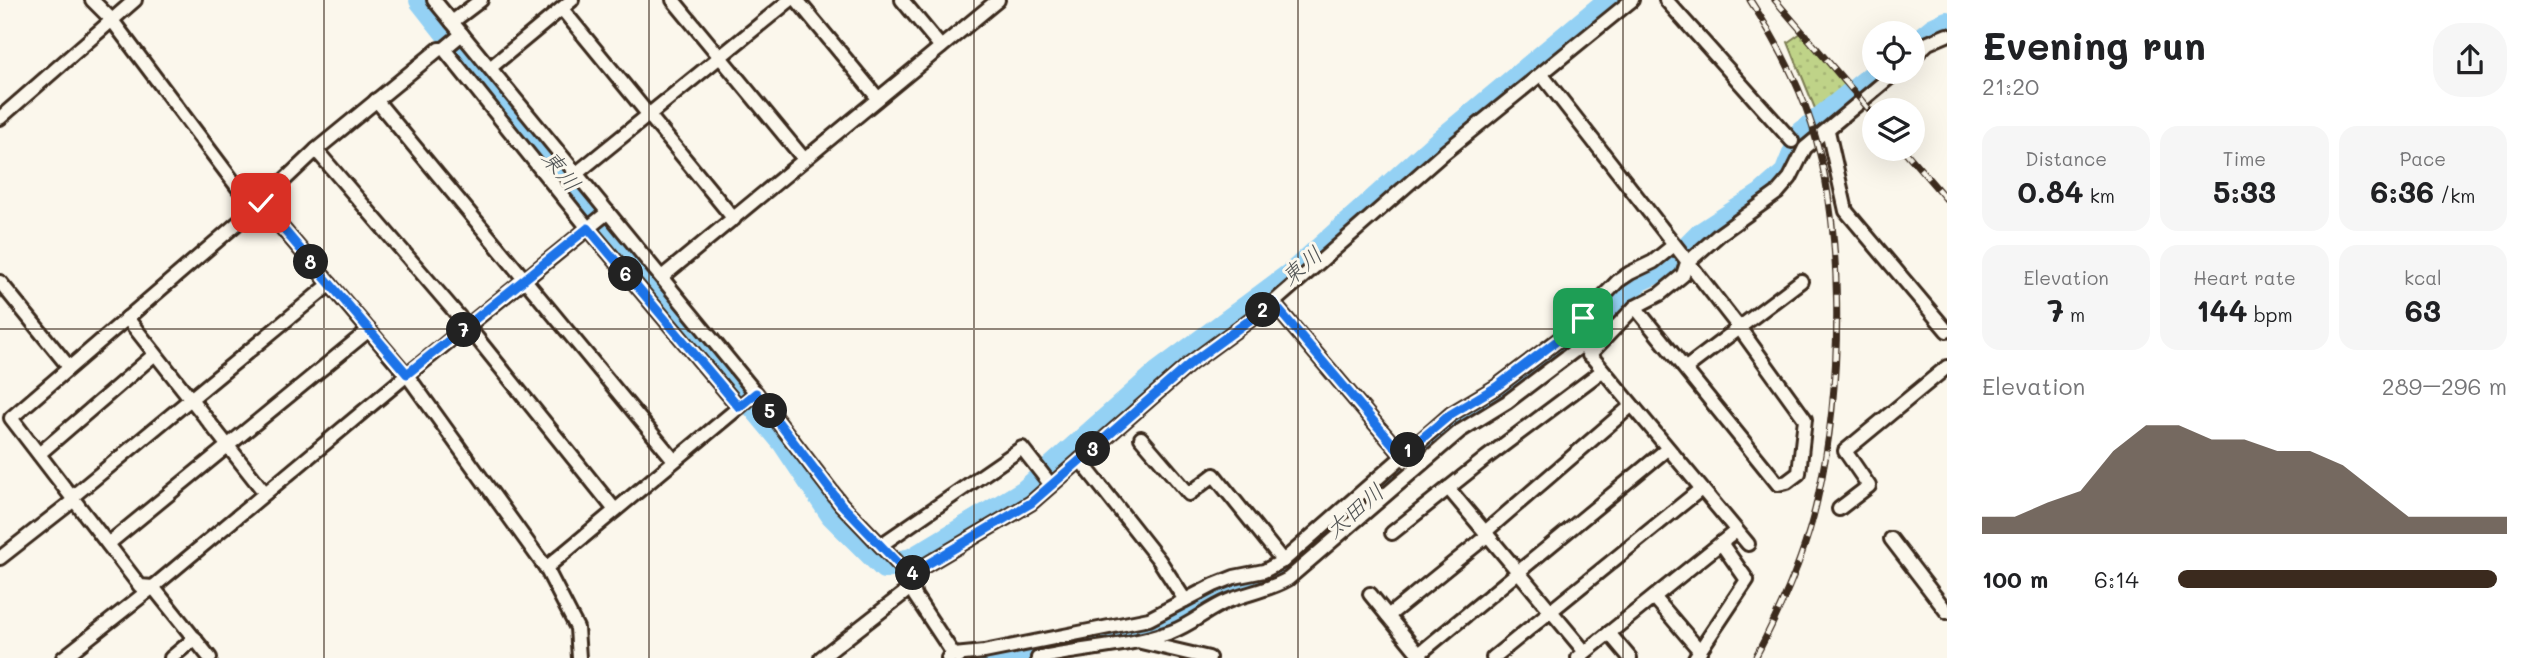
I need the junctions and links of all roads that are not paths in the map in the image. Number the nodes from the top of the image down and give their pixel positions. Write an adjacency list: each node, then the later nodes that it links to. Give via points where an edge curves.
1 (92, 0): 13 (street)
2 (135, 0): 13 (street)
3 (434, 0): 14 (street)
4 (481, 0): 14 (street)
5 (673, 0): 19 (street)
6 (790, 0): 19 (street)
7 (797, 0): 23 (street)
8 (902, 0): 18 (street)
9 (998, 0): 18 (street)
10 (1632, 0): 21 (street)
11 (1666, 0): 28 (street)
12 (567, 3): 20 (street); 25 (street)
13 (111, 19): 26 (street); 32 (street)
14 (452, 22): 16 (street)
15 (1947, 35): 17 (street)
16 (453, 42): 20 (street); 24 (street); 34 (street)
17 (1925, 46)
18 (941, 47): 23 (street)
19 (720, 57): 25 (street); 30 (street)
20 (490, 68): 31 (street)
21 (1542, 75): 35 (street); 42 (street, via 1445,152)
22 (1882, 84): 27 (street)
23 (877, 97): 30 (street)
24 (376, 100): 29 (street); 38 (street)
25 (648, 116): 31 (street); 33 (street)
26 (0, 118)
27 (1828, 131): 36 (street, via 1805,148 1777,193); 48 (street, via 1846,211)
28 (1792, 141)
29 (316, 150): 32 (street); 46 (street)
30 (804, 159): 33 (street)
31 (577, 173): 34 (street)
32 (257, 206): 41 (street); 44 (street)
33 (734, 219): 37 (street)
34 (598, 220): 37 (street); 38 (street); 57 (street)
35 (1674, 245): 36 (street); 63 (street, via 1618,281 1570,331 1496,387 1451,414)
36 (1687, 263): 43 (street, via 1683,275); 45 (street)
37 (662, 276): 57 (street)
38 (525, 280): 46 (street); 64 (street)
39 (1801, 281): 45 (street)
40 (0, 282): 52 (street)
41 (330, 284): 47 (street); 56 (street)
42 (1273, 303): 63 (street); 65 (street, via 1191,363)
43 (1635, 307): 50 (street); 53 (street)
44 (127, 318): 49 (street); 52 (street)
45 (1738, 326): 53 (street); 53 (street, via 1805,419 1799,473 1778,484)
46 (468, 327): 55 (street); 73 (street)
47 (369, 330): 55 (street); 60 (street)
48 (1947, 331)
49 (155, 354): 56 (street); 62 (street)
50 (1589, 355): 54 (street); 66 (street, via 1582,345)
51 (1947, 367): 72 (street, via 1845,451 1869,486)
52 (69, 368): 62 (street, via 11,418)
53 (1686, 368)
54 (1602, 370): 58 (street); 68 (street)
55 (407, 374): 70 (street); 84 (street)
56 (190, 399): 60 (street); 71 (street)
57 (747, 400): 64 (street); 81 (street)
58 (1631, 406): 61 (street); 76 (street)
59 (1141, 438): 83 (street, via 1189,494 1214,475)
60 (228, 446): 70 (street); 79 (street)
61 (1667, 449): 69 (street); 85 (street)
62 (39, 454): 71 (street)
63 (1402, 455): 66 (street); 83 (street)
64 (674, 460): 73 (street)
65 (1080, 460): 67 (street); 90 (street)
66 (1414, 469): 96 (street, via 1289,579 1227,601 1174,631)
67 (1051, 485): 81 (street, via 1022,448); 86 (street, via 1031,503)
68 (1448, 488): 75 (street); 76 (street)
69 (1701, 489): 74 (street); 91 (street)
70 (265, 493): 87 (street)
71 (73, 499): 79 (street); 82 (street)
72 (1839, 509)
73 (615, 510): 84 (street)
74 (1737, 531): 78 (street); 80 (street)
75 (1392, 533)
76 (1487, 533): 85 (street); 93 (street)
77 (1891, 539): 92 (street)
78 (1721, 543): 89 (street); 97 (street, via 1747,580)
79 (108, 544): 87 (street, via 140,586)
80 (1748, 544)
81 (881, 545): 86 (street)
82 (0, 558)
83 (1283, 561): 90 (street)
84 (546, 568): 104 (street, via 577,628)
85 (1518, 572): 91 (street); 99 (street)
86 (910, 581): 100 (street); 105 (street)
87 (153, 587): 95 (street); 101 (street)
88 (1370, 594): 93 (street)
89 (1654, 597): 94 (street); 97 (street)
90 (1185, 600): 100 (street, via 1149,619 1125,625)
91 (1551, 612): 98 (street); 108 (street)
92 (1947, 612)
93 (1388, 617): 99 (street)
94 (1609, 633): 98 (street); 109 (street)
95 (195, 638): 102 (street); 103 (street)
96 (1141, 642): 106 (street); 107 (street)
97 (1697, 654)
98 (1581, 655)
99 (1420, 656)
100 (954, 657)
101 (63, 658)
102 (172, 658)
103 (211, 658)
104 (579, 658)
105 (821, 658)
106 (1038, 658)
107 (1209, 658)
108 (1493, 658)
109 (1630, 658)

